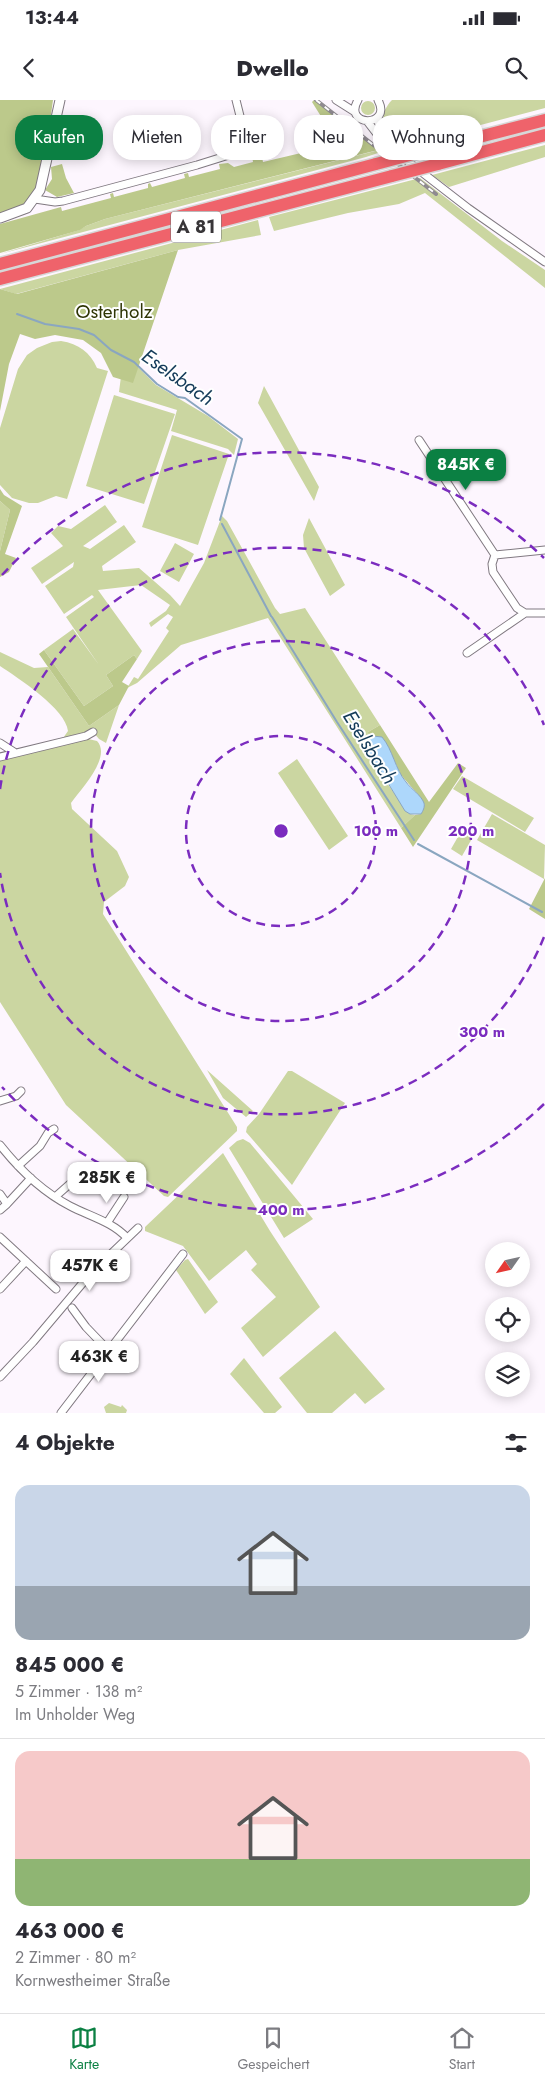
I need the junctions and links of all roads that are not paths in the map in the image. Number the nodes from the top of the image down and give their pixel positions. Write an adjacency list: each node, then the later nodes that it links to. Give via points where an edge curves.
1 (60, 100): 14 (street, via 43,180)
2 (236, 100): 14 (street, via 247,144 245,150 63,201)
3 (338, 100): 4 (street); 6 (street)
4 (357, 101): 6 (street)
5 (382, 102): 7 (street)
6 (355, 112): 10 (street)
7 (379, 115)
8 (373, 119): 10 (street)
9 (545, 120): 17 (highway, A 81, bridge)
10 (367, 121): 11 (street)
11 (373, 130)
12 (545, 135): 18 (highway, A 81, bridge)
13 (406, 160): 16 (street)
14 (35, 199): 15 (street, via 20,212)
15 (0, 218)
16 (545, 262)
17 (0, 264)
18 (0, 279)
19 (419, 440): 21 (street)
20 (545, 550): 21 (street)
21 (494, 555): 22 (street, via 493,572 517,608)
22 (525, 613): 23 (street); 24 (street)
23 (545, 613)
24 (467, 653)
25 (93, 732): 27 (street)
26 (0, 743): 27 (street)
27 (14, 752): 28 (street)
28 (0, 757)
29 (21, 1091): 30 (street)
30 (0, 1101)
31 (54, 1129): 33 (street)
32 (0, 1145): 33 (street)
33 (18, 1166): 35 (street)
34 (89, 1167): 37 (street)
35 (31, 1178): 37 (street); 39 (street)
36 (0, 1194): 39 (street)
37 (55, 1197): 41 (street)
38 (124, 1197): 41 (street)
39 (7, 1204): 40 (street)
40 (0, 1210)
41 (107, 1223): 44 (street)
42 (138, 1228): 44 (street)
43 (0, 1237): 46 (street)
44 (127, 1238): 51 (street, via 92,1272)
45 (183, 1254): 50 (street)
46 (26, 1261): 47 (street); 48 (street)
47 (56, 1288)
48 (0, 1289)
49 (72, 1308): 50 (street)
50 (108, 1350): 52 (street)
51 (0, 1377)
52 (61, 1413)

